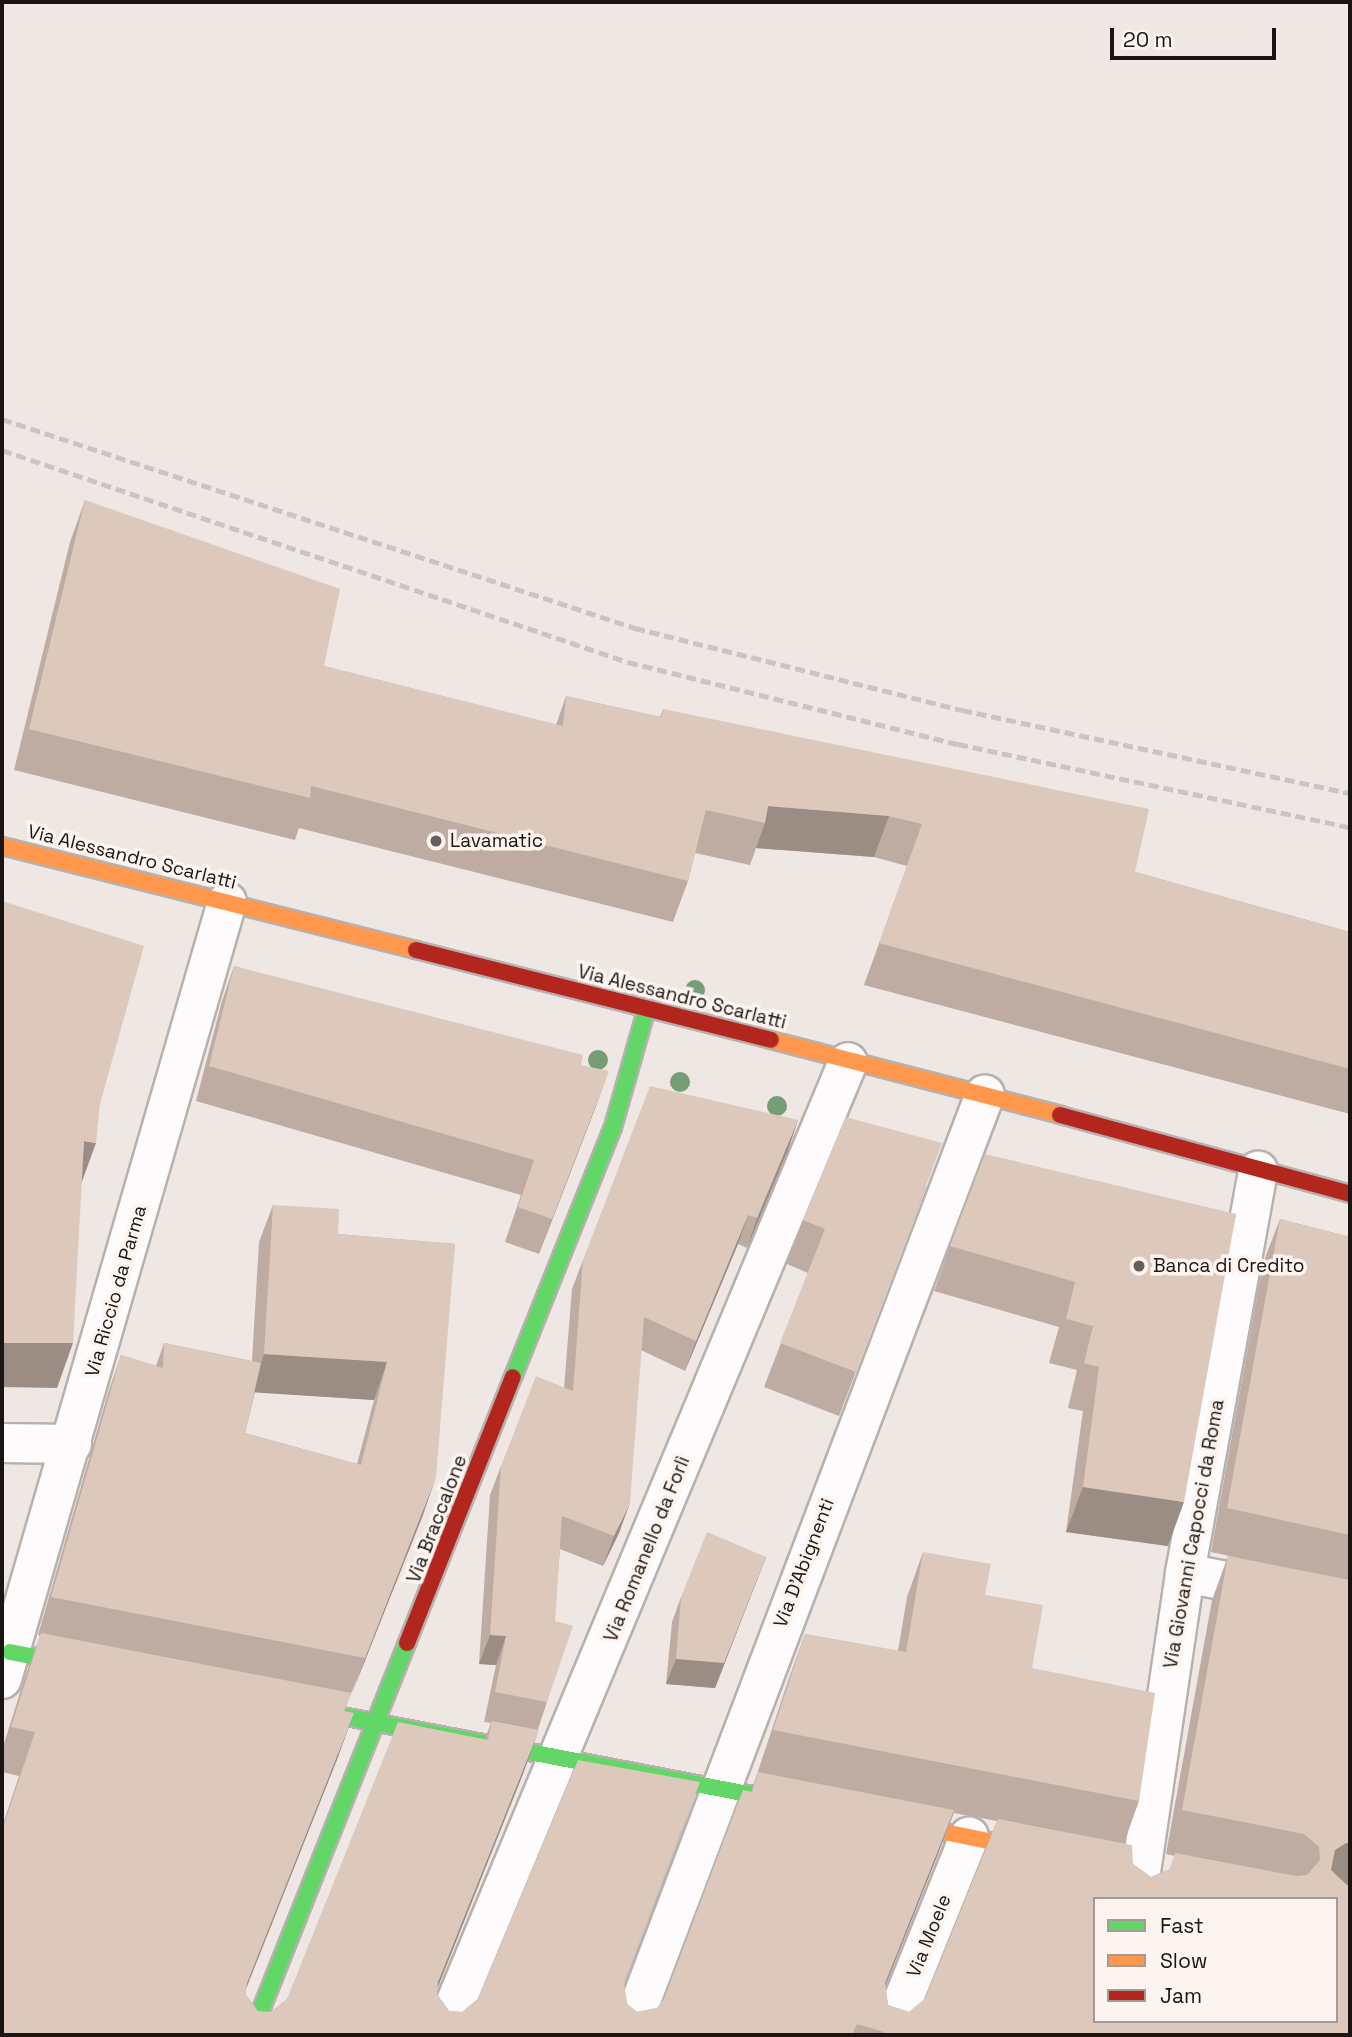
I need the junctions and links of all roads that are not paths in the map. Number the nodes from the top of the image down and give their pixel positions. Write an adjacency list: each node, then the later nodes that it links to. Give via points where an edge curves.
1 (2, 846): 2 (street, Via Alessandro Scarlatti)
2 (227, 902): 3 (street, Via Alessandro Scarlatti); 9 (street, Via Riccio da Parma)
3 (646, 1011): 4 (street, Via Alessandro Scarlatti); 15 (street, Via Braccalone, via 613,1127)
4 (848, 1062): 5 (street, Via Alessandro Scarlatti); 16 (street, Via Romanello da Forlì)
5 (985, 1094): 6 (street, Via Alessandro Scarlatti); 17 (street, Via D'Abignenti)
6 (1258, 1171): 7 (street, Via Alessandro Scarlatti); 10 (street, Via Giovanni Capocci da Roma)
7 (1350, 1194)
8 (2, 1443): 9 (street)
9 (72, 1444): 12 (street, Via Riccio da Parma)
10 (1185, 1573): 11 (street); 22 (street, Via Giovanni Capocci da Roma)
11 (1350, 1605)
12 (6, 1666): 13 (street)
13 (106, 1671)
14 (284, 1705): 15 (street)
15 (380, 1723): 16 (street); 23 (street, Via Braccalone)
16 (561, 1758): 17 (street); 24 (street, Via Romanello da Forlì)
17 (717, 1788): 18 (street); 25 (street, Via D'Abignenti)
18 (810, 1806)
19 (876, 1819): 20 (street)
20 (969, 1837): 21 (street); 26 (street, Via Moele)
21 (1061, 1856)
22 (1140, 1879)
23 (251, 2035)
24 (442, 2035)
25 (628, 2035)
26 (889, 2035)

